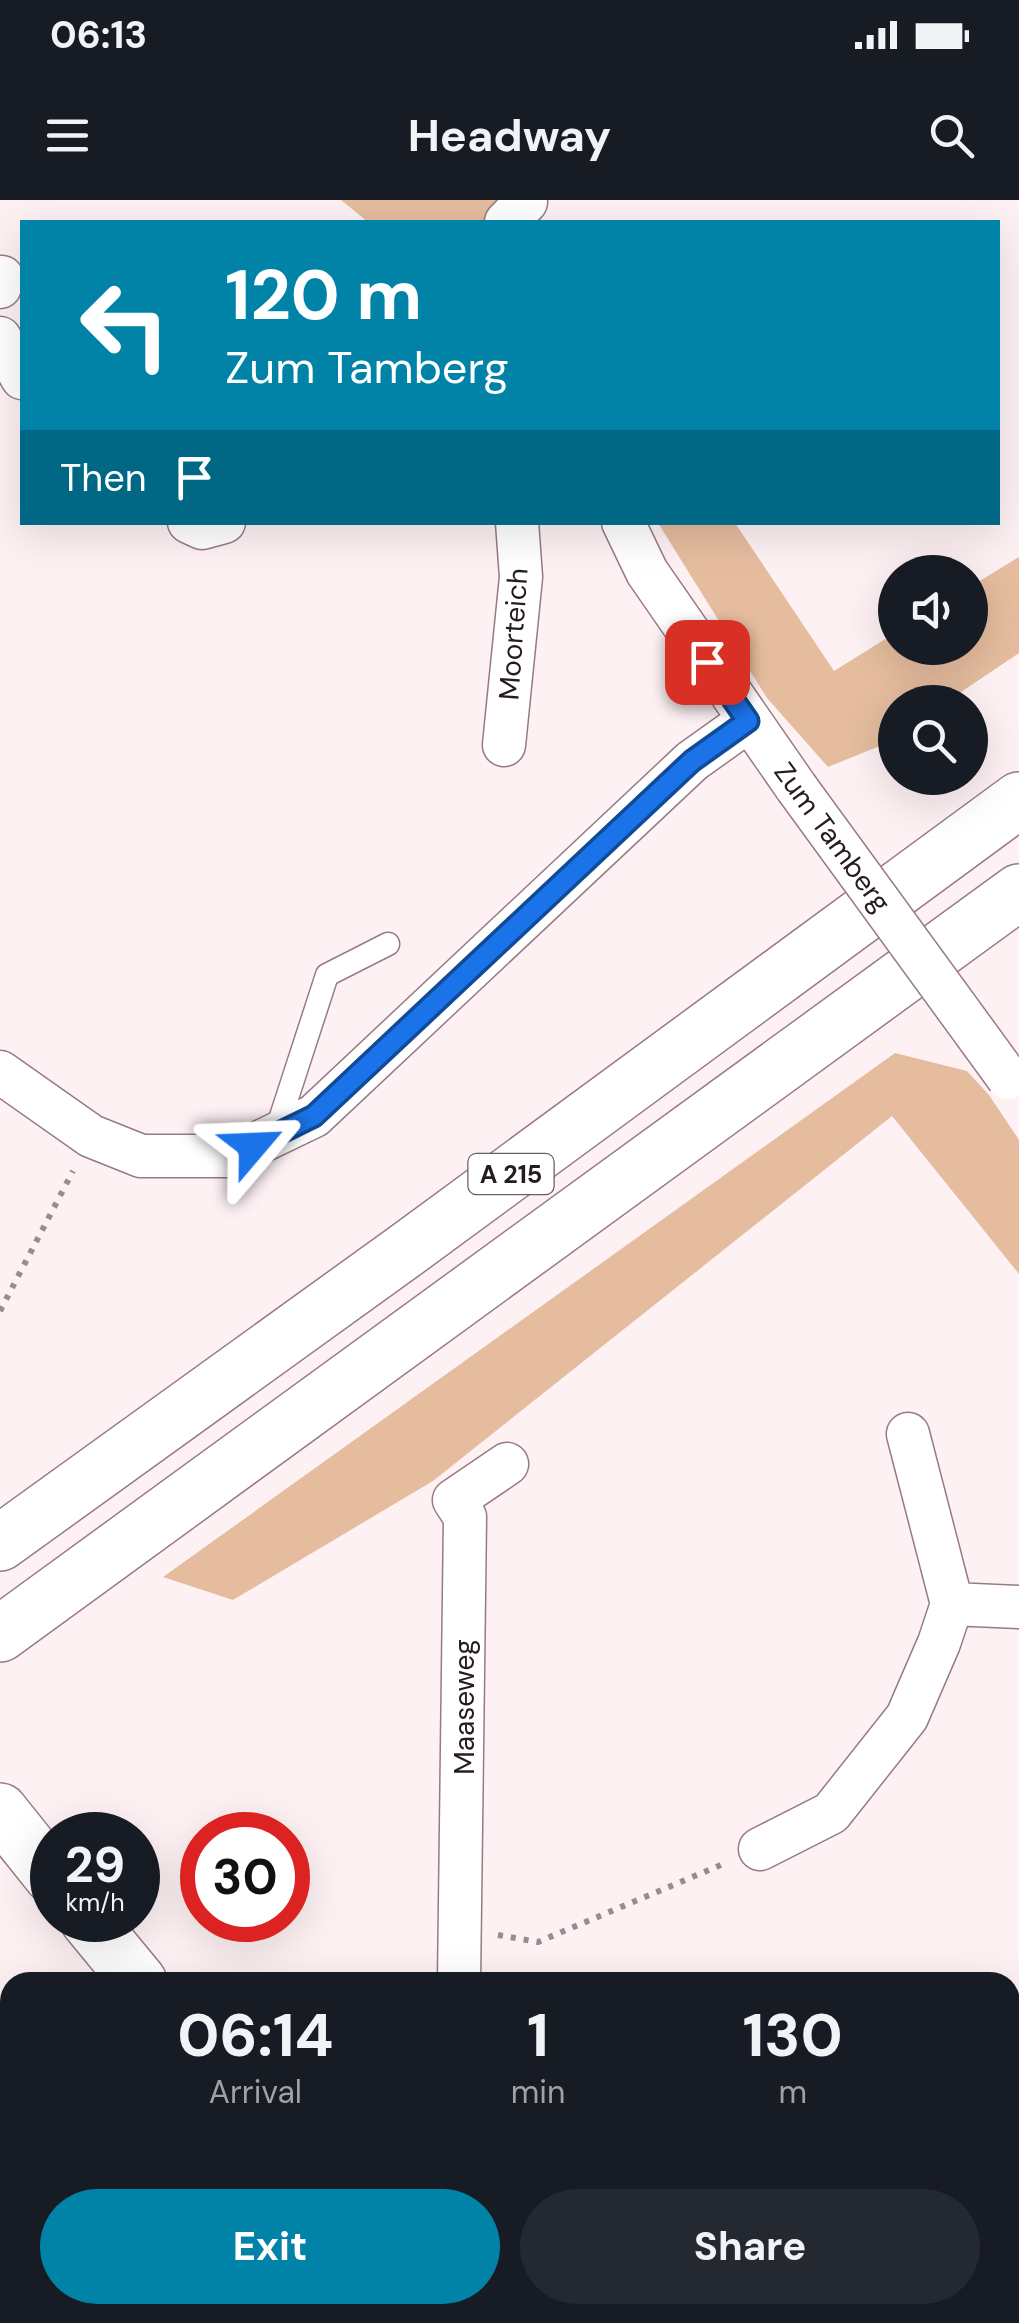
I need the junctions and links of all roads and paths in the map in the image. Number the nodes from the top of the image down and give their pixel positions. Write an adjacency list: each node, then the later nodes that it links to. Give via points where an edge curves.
1 (0, 338): 2 (street)
2 (20, 374)
3 (517, 525): 6 (street, Moorteich, via 521,577)
4 (624, 525): 5 (street, Zum Tamberg, via 646,572)
5 (748, 721): 11 (street, Zum Tamberg, bridge); 12 (street, via 692,761 314,1116)
6 (504, 745)
7 (1019, 800): 17 (main road, A 215)
8 (1019, 892): 20 (main road, A 215)
9 (388, 944): 12 (lane, via 328,976)
10 (0, 1072): 13 (street)
11 (1014, 1087)
12 (275, 1135): 13 (street, via 231,1156 141,1156)
13 (91, 1136): 14 (path)
14 (0, 1312)
15 (908, 1434): 18 (street)
16 (508, 1464): 27 (street, Maaseweg, via 454,1500 465,1517)
17 (0, 1543)
18 (952, 1604): 19 (street); 22 (street, via 906,1717 831,1813)
19 (1019, 1607)
20 (0, 1634)
21 (4, 1826): 23 (main road)
22 (760, 1848): 25 (path)
23 (30, 1853)
24 (106, 1942): 26 (main road)
25 (538, 1942)
26 (131, 1972)
27 (459, 1972)

